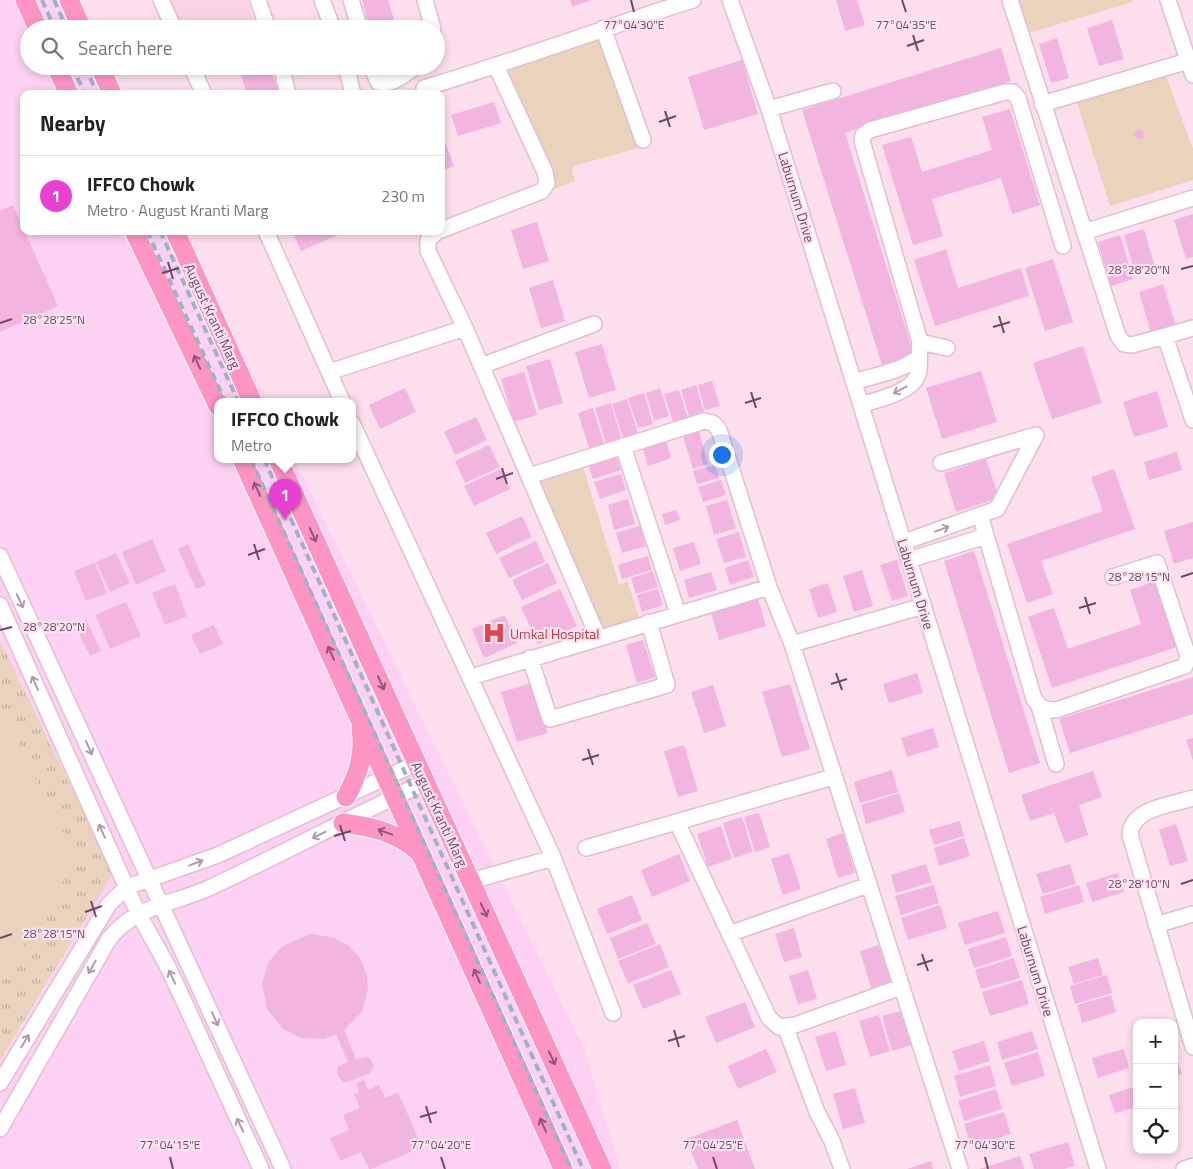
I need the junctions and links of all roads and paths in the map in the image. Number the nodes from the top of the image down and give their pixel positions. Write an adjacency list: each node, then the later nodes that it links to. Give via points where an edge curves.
1 (25, 0): 12 (main road)
2 (69, 0): 13 (main road)
3 (161, 0): 14 (street)
4 (258, 0): 15 (street)
5 (322, 0): 16 (street)
6 (351, 0): 17 (street)
7 (425, 0): 18 (street)
8 (694, 0): 19 (street)
9 (730, 0): 37 (street, Laburnum Drive)
10 (1010, 0): 36 (street)
11 (1168, 0): 21 (street)
12 (34, 20)
13 (78, 20)
14 (170, 20)
15 (265, 20)
16 (329, 20)
17 (357, 20)
18 (431, 20)
19 (603, 28): 20 (street); 38 (street)
20 (496, 66): 29 (street); 40 (street, via 545,172 547,183 542,191)
21 (1191, 68): 36 (street)
22 (60, 75): 30 (main road)
23 (104, 75): 31 (main road)
24 (195, 75): 32 (street)
25 (283, 75): 33 (street)
26 (348, 75): 34 (street)
27 (375, 75): 28 (street, via 378,82 384,84)
28 (402, 75)
29 (424, 88)
30 (67, 90)
31 (110, 90)
32 (202, 90)
33 (287, 90)
34 (352, 90)
35 (834, 90): 37 (street)
36 (1042, 104): 41 (street)
37 (770, 109): 55 (street, Laburnum Drive)
38 (643, 140)
39 (1193, 198): 41 (street)
40 (445, 228)
41 (1084, 232): 50 (street, via 1118,336 1124,344 1132,345)
42 (136, 235): 56 (main road, one-way to 42)
43 (177, 235): 57 (main road, August Kranti Marg)
44 (268, 235): 54 (street)
45 (432, 235): 48 (street, via 428,251)
46 (1063, 246): 52 (street, via 1018,98 1013,92 870,130 863,135)
47 (594, 324): 53 (street)
48 (464, 328): 53 (street); 54 (street)
49 (1193, 328): 50 (street)
50 (1165, 336): 60 (street)
51 (947, 348): 52 (street)
52 (919, 350): 55 (street, via 912,364); 59 (street, one-way to 59, via 916,380 900,391)
53 (481, 366): 66 (street)
54 (329, 372): 58 (street)
55 (854, 382): 59 (street, Laburnum Drive)
56 (214, 398)
57 (251, 398)
58 (341, 398)
59 (861, 405): 69 (street, Laburnum Drive)
60 (1193, 420)
61 (356, 432): 81 (street)
62 (623, 446): 66 (street); 73 (street, via 704,421 713,423 719,430); 76 (street)
63 (244, 463): 83 (main road, one-way to 63)
64 (280, 463): 84 (main road, August Kranti Marg, one-way to 84)
65 (941, 463): 67 (street, via 1036,435 998,509)
66 (529, 476): 78 (street)
67 (980, 515): 68 (street); 69 (street, one-way to 67)
68 (986, 536): 71 (street); 82 (street, via 1034,699)
69 (904, 542): 71 (street, Laburnum Drive)
70 (0, 556): 97 (street, one-way to 97)
71 (909, 560): 75 (street, Laburnum Drive)
72 (1113, 577): 82 (street, via 1157,563 1188,656 1185,666 1056,710)
73 (769, 587): 76 (street); 79 (street)
74 (0, 605): 100 (street, one-way to 74)
75 (923, 606): 79 (street); 119 (street, Laburnum Drive)
76 (678, 614): 77 (street)
77 (649, 622): 78 (street); 80 (street, via 667,685 550,720)
78 (598, 637): 80 (street)
79 (792, 644): 87 (street)
80 (530, 658): 81 (street)
81 (471, 677): 96 (street)
82 (1039, 706): 85 (street)
83 (358, 714): 86 (main road); 90 (main road, via 361,760)
84 (417, 763): 86 (street); 88 (main road, August Kranti Marg)
85 (1056, 764)
86 (386, 776): 89 (main road); 90 (street)
87 (833, 777): 92 (street); 99 (street)
88 (426, 782): 89 (street); 98 (main road, August Kranti Marg)
89 (395, 796): 93 (street); 95 (main road)
90 (346, 797): 97 (street, one-way to 90, via 218,855)
91 (1193, 798): 104 (street, via 1143,813 1130,826)
92 (676, 822): 94 (street); 105 (street)
93 (343, 823): 95 (main road, one-way to 93, via 395,835 372,827); 101 (street, one-way to 101, via 207,889)
94 (586, 848)
95 (422, 855): 115 (main road, one-way to 95)
96 (553, 858): 98 (street); 107 (street)
97 (150, 880): 100 (street); 101 (street)
98 (471, 881): 116 (main road, August Kranti Marg, one-way to 116)
99 (868, 885): 105 (street); 106 (street)
100 (127, 887): 102 (street); 110 (street, one-way to 100, via 104,911)
101 (162, 905): 102 (street); 114 (street, one-way to 114)
102 (138, 913): 111 (street, one-way to 111, via 123,923 109,939); 113 (street, one-way to 102, via 168,969)
103 (1193, 914): 104 (street)
104 (1156, 925): 109 (street)
105 (729, 934): 108 (street, via 769,1018 779,1027)
106 (901, 987): 108 (street); 118 (street)
107 (613, 1013)
108 (785, 1026): 117 (street)
109 (1192, 1041)
110 (0, 1083)
111 (0, 1129)
112 (1193, 1166): 120 (street)
113 (261, 1169)
114 (283, 1169)
115 (563, 1169)
116 (602, 1169)
117 (842, 1169)
118 (960, 1169)
119 (1098, 1169)
120 (1184, 1169)

